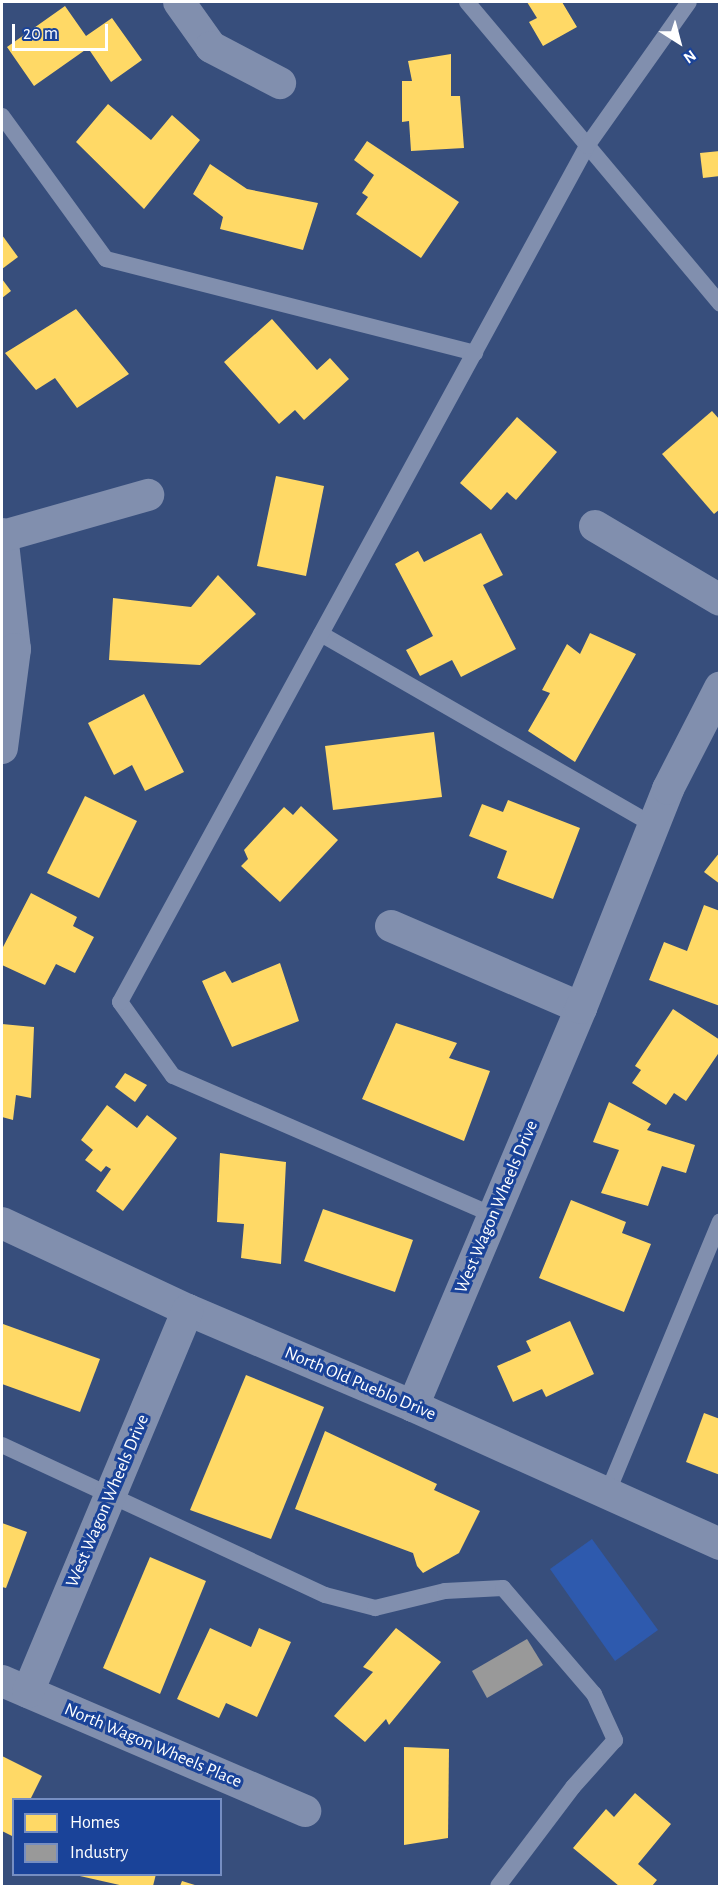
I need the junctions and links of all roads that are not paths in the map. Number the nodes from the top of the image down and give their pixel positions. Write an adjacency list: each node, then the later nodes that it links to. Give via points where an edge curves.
1 (179, 2): 4 (street, via 211,47)
2 (467, 2): 6 (lane)
3 (689, 2): 6 (lane)
4 (280, 83)
5 (2, 116): 8 (lane, via 106,259)
6 (588, 146): 7 (lane); 8 (lane)
7 (720, 304)
8 (475, 353): 13 (lane)
9 (148, 495): 11 (street)
10 (595, 526): 12 (street)
11 (2, 535): 15 (street, via 15,649)
12 (720, 600)
13 (321, 634): 16 (lane); 19 (lane, via 120,1002 173,1076)
14 (720, 688): 16 (street, West Wagon Wheels Drive)
15 (2, 748)
16 (653, 825): 18 (street, West Wagon Wheels Drive)
17 (391, 926): 18 (street)
18 (581, 1008): 19 (street, West Wagon Wheels Drive)
19 (493, 1215): 23 (street, West Wagon Wheels Drive)
20 (720, 1221): 26 (lane)
21 (2, 1223): 22 (street, North Old Pueblo Drive)
22 (188, 1310): 23 (street, North Old Pueblo Drive); 25 (street, West Wagon Wheels Drive)
23 (413, 1406): 26 (street, North Old Pueblo Drive)
24 (2, 1445): 25 (lane)
25 (110, 1494): 28 (street, West Wagon Wheels Drive); 30 (lane, via 325,1595 375,1608 445,1591 503,1588 594,1694 615,1740 573,1787)
26 (607, 1494): 27 (street, North Old Pueblo Drive)
27 (720, 1544)
28 (15, 1687): 29 (street, North Wagon Wheels Place)
29 (305, 1811)
30 (498, 1887)

